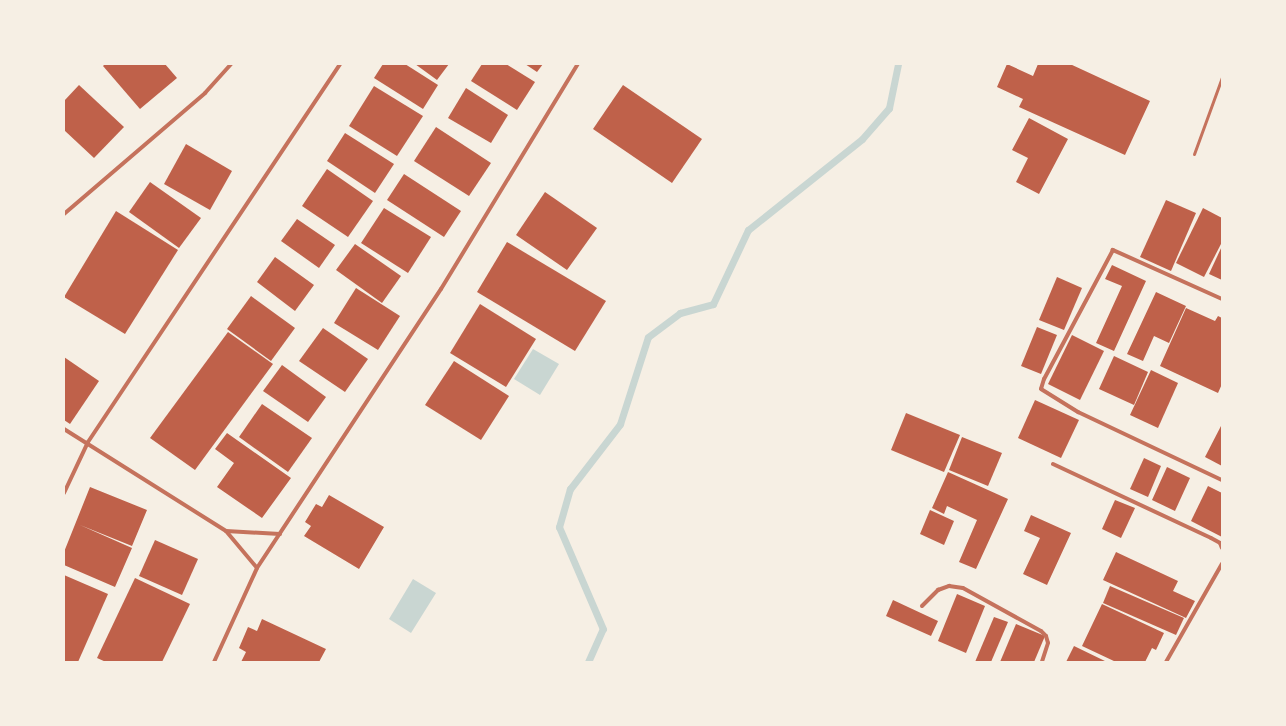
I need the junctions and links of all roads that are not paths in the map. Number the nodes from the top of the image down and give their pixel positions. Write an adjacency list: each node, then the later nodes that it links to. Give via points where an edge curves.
1 (231, 64): 6 (street, via 205,93)
2 (340, 64): 9 (street)
3 (578, 64): 14 (street, via 441,289)
4 (1222, 77): 5 (lane)
5 (1194, 154)
6 (64, 214)
7 (1222, 299): 11 (street, via 1113,250 1041,389 1078,412)
8 (64, 429): 9 (street)
9 (88, 442): 12 (street); 13 (street)
10 (1054, 464): 15 (street, via 1211,538)
11 (1222, 480)
12 (64, 493)
13 (226, 531): 14 (street); 17 (street)
14 (280, 534): 17 (street)
15 (1222, 548)
16 (1222, 564): 21 (street)
17 (257, 568): 19 (street)
18 (922, 606): 20 (street, via 938,590 949,586 963,588 1041,631 1048,643)
19 (214, 662)
20 (1042, 662)
21 (1166, 662)

